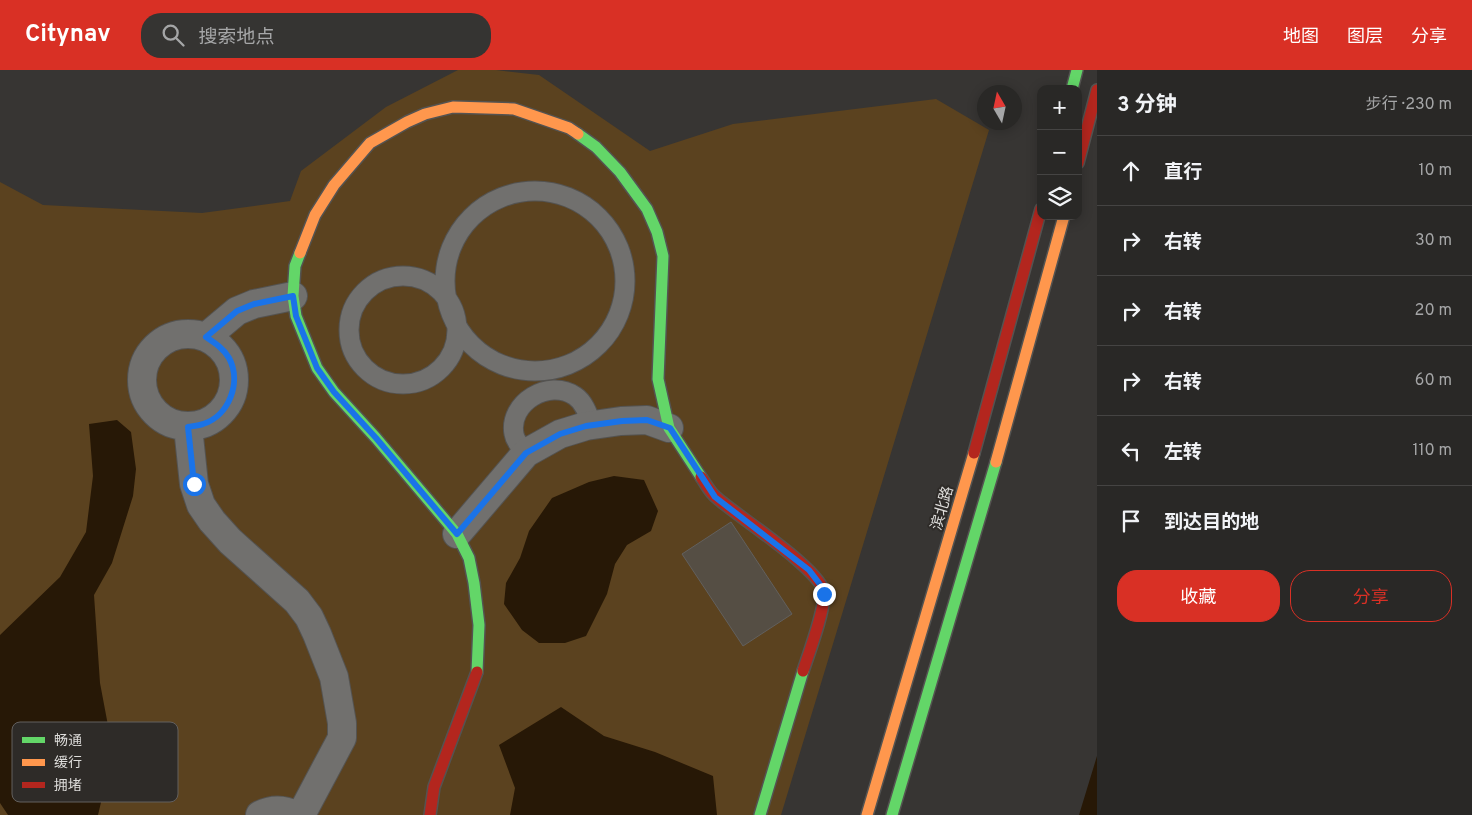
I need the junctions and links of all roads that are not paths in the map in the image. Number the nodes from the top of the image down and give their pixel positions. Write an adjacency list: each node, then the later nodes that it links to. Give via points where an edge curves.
1 (1077, 70): 2 (street)
2 (1073, 85)
3 (1097, 90): 4 (street)
4 (1082, 148)
5 (1038, 220): 22 (street, 滨北路, via 958,511)
6 (1063, 220): 23 (street, via 984,506)
7 (293, 296): 9 (street, via 237,311); 14 (street, via 295,266 315,215 340,178 370,143 425,114 453,107 514,109 540,117 569,128 596,147 620,172 647,209 657,232 662,256 658,379); 16 (street, via 296,316 317,368)
8 (454, 311): 8 (lane, via 432,284 414,277 396,276 378,282 364,292 348,325 350,344 357,360 369,373 385,382 420,382 436,374 448,362 456,346 458,328); 10 (lane, via 466,338 488,357 516,369); 10 (lane, via 445,285 447,256 459,230 478,209 504,195 528,193 558,194 583,204 607,226 621,253 626,284 623,299 612,328 593,352 579,361)
9 (206, 337): 13 (street, via 219,345 229,358 234,373 234,389 218,416 204,424); 13 (street, via 192,334 164,340 149,355 141,376 142,390 152,410 172,424)
10 (544, 371): 11 (lane)
11 (546, 391): 12 (lane, via 558,390 574,395 583,404); 15 (lane, via 526,400 515,418 514,436)
12 (592, 425): 14 (street, via 647,420); 15 (street, via 560,434)
13 (188, 427): 19 (street, via 194,484 201,506 230,541 297,601 309,617 334,677 342,738)
14 (670, 428): 21 (street, via 715,497 809,570 822,587 821,612)
15 (526, 453): 16 (street)
16 (457, 534): 20 (street, via 469,558 474,583 479,625 477,674 434,787)
17 (260, 815): 18 (street, via 272,810)
18 (295, 815)
19 (301, 815)
20 (430, 815)
21 (760, 815)
22 (867, 815)
23 (892, 815)

